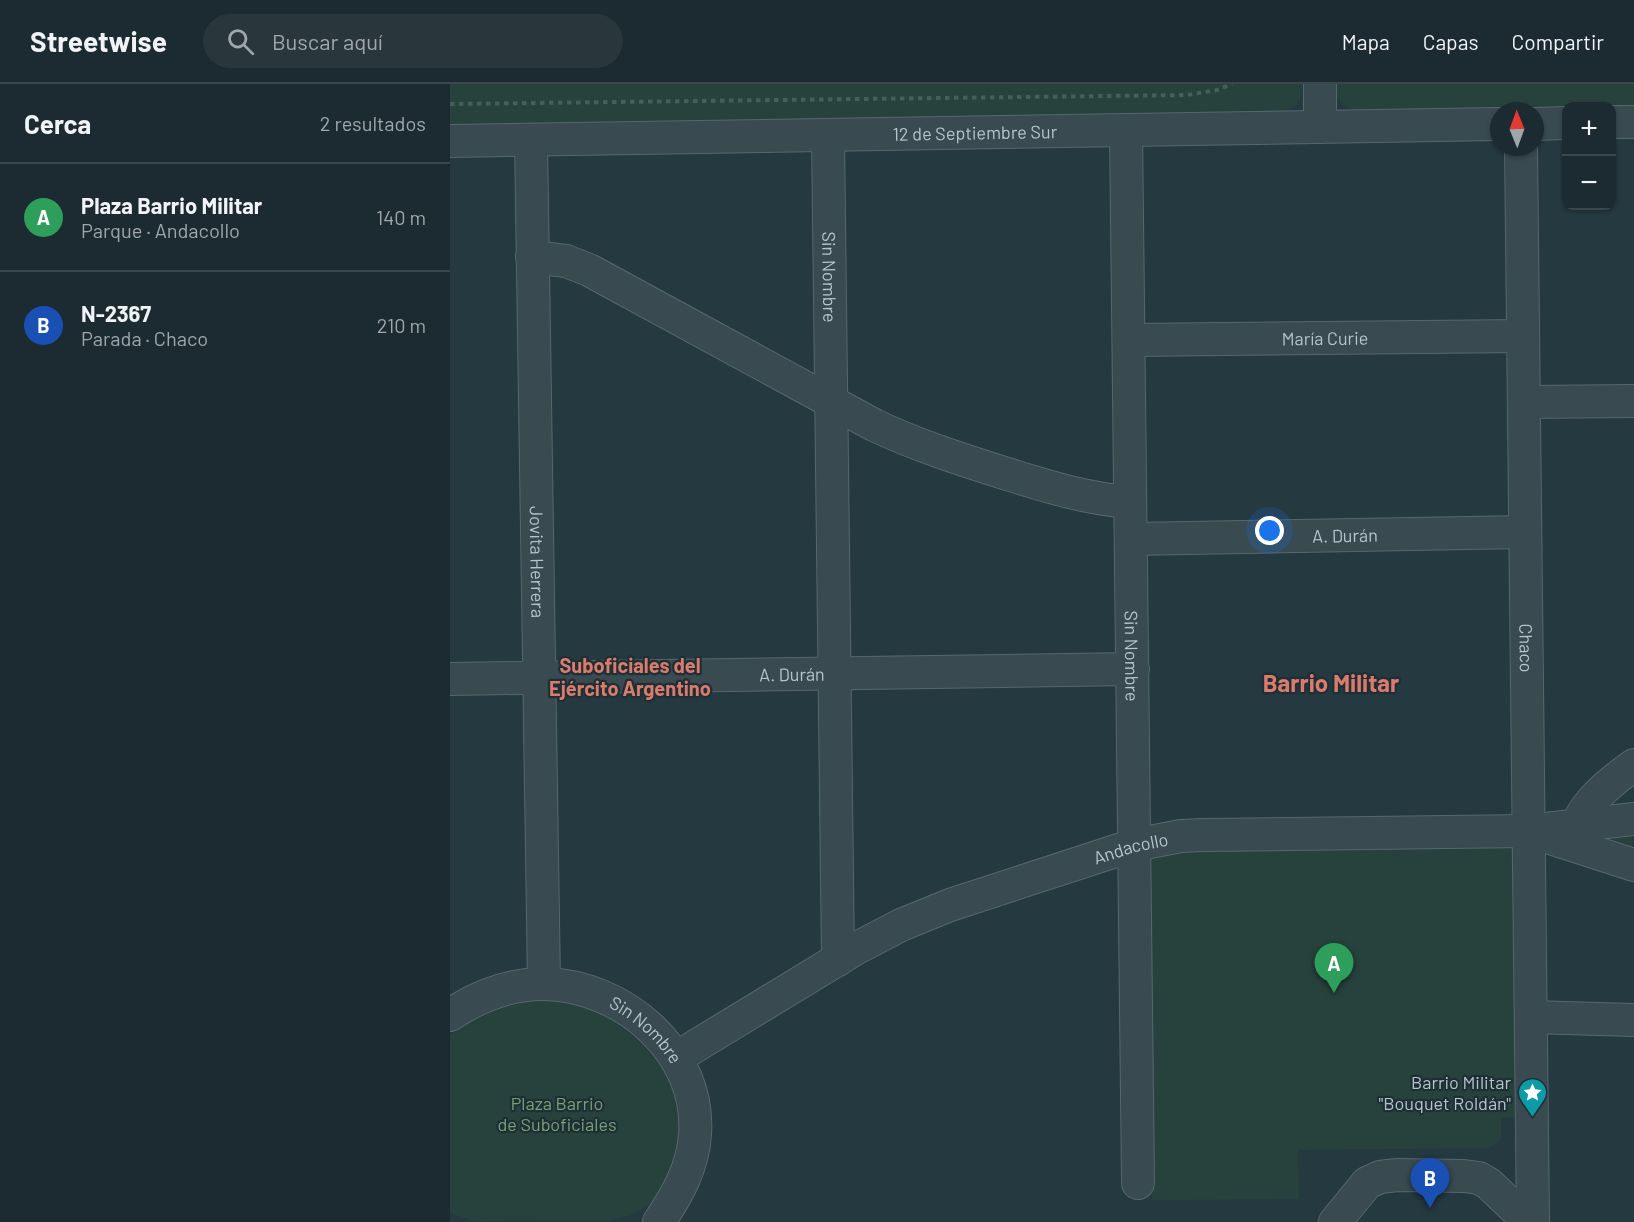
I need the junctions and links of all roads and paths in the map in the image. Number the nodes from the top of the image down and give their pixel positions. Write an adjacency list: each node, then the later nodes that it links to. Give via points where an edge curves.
1 (1232, 84): 3 (path, via 1187,95)
2 (1320, 84): 9 (street)
3 (450, 104)
4 (1616, 122): 5 (street)
5 (1634, 122)
6 (1544, 123): 7 (street)
7 (1562, 123)
8 (1490, 124): 9 (street, 12 de Septiembre Sur)
9 (1320, 127): 10 (street, 12 de Septiembre Sur)
10 (1126, 130): 11 (street, 12 de Septiembre Sur); 17 (street, Sin Nombre)
11 (828, 135): 12 (street, 12 de Septiembre Sur); 18 (street, Sin Nombre)
12 (531, 140): 13 (street, 12 de Septiembre Sur); 15 (street, Jovita Herrera)
13 (450, 141)
14 (1521, 156): 16 (street, Chaco)
15 (532, 257): 18 (street, via 566,261 589,270); 26 (street, Jovita Herrera)
16 (1523, 336): 17 (street, María Curie); 20 (street, Chaco)
17 (1128, 340): 21 (street, Sin Nombre)
18 (831, 401): 21 (street, via 935,451 1093,498); 25 (street, Sin Nombre)
19 (1634, 401): 20 (street)
20 (1524, 402): 22 (street, Chaco)
21 (1131, 502): 23 (street, Sin Nombre)
22 (1525, 532): 23 (street, A. Durán); 30 (street, Chaco)
23 (1131, 539): 24 (street, Sin Nombre)
24 (1132, 669): 25 (street, A. Durán); 32 (street, Sin Nombre)
25 (834, 674): 26 (street, A. Durán); 34 (street, Sin Nombre)
26 (539, 678): 27 (street, A. Durán); 35 (street, Jovita Herrera)
27 (450, 679)
28 (1634, 765): 31 (street, via 1594,800)
29 (1634, 819): 31 (street, Andacollo)
30 (1528, 831): 31 (street, Andacollo); 32 (street, Andacollo, via 1203,835); 37 (street, Chaco)
31 (1576, 836): 33 (street)
32 (1134, 844): 34 (street, Andacollo, via 925,914); 42 (street, Sin Nombre)
33 (1634, 864)
34 (838, 960): 39 (street, Andacollo)
35 (544, 984): 36 (street, Sin Nombre, via 486,995); 39 (street, Sin Nombre, via 601,995 627,1009 650,1026)
36 (450, 1015)
37 (1531, 1017): 38 (street); 40 (street, Chaco)
38 (1634, 1020)
39 (676, 1058): 43 (street, Sin Nombre, via 691,1088 695,1134 684,1179)
40 (1532, 1150): 41 (street, via 1524,1165 1514,1171); 45 (street, Chaco)
41 (1464, 1176): 44 (street, via 1380,1177 1361,1188); 45 (street, via 1485,1181)
42 (1138, 1183)
43 (659, 1222)
44 (1335, 1222)
45 (1531, 1222)

